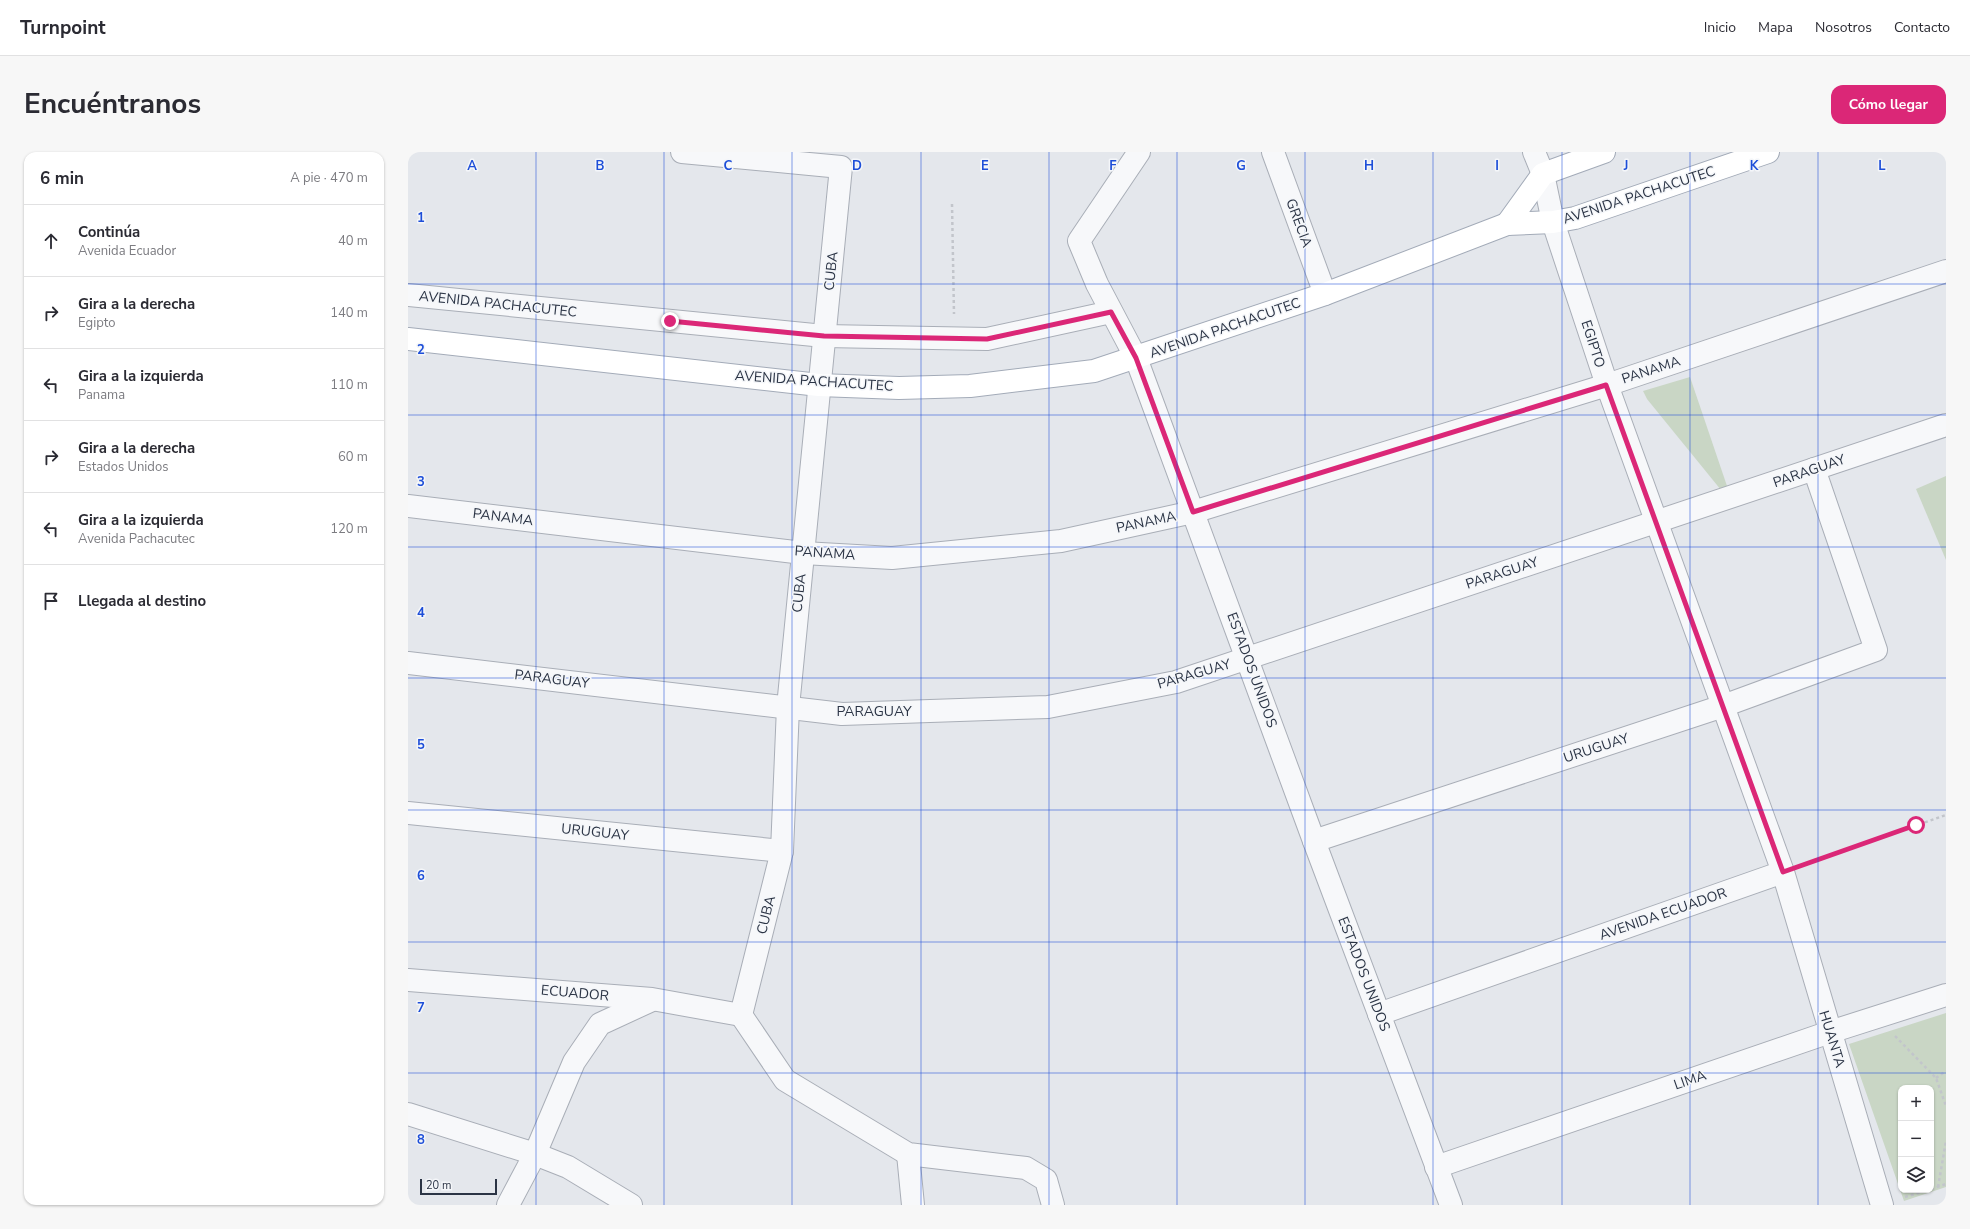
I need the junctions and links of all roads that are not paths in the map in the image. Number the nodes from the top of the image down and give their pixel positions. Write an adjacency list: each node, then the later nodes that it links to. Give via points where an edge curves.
1 (682, 152): 14 (street, CUBA, via 841,167)
2 (1139, 152): 13 (street, ESTADOS UNIDOS, via 1079,240)
3 (1274, 152): 11 (street, GRECIA)
4 (1534, 152): 7 (street, EGIPTO)
5 (1604, 152): 7 (main road)
6 (1768, 152): 8 (main road, AVENIDA PACHACUTEC, via 1575,218)
7 (1543, 174): 8 (street, EGIPTO); 9 (main road)
8 (1554, 222): 9 (main road, AVENIDA PACHACUTEC); 18 (street, EGIPTO)
9 (1507, 224): 11 (main road, AVENIDA PACHACUTEC)
10 (1946, 271): 18 (street, PANAMA)
11 (1325, 294): 16 (main road, AVENIDA PACHACUTEC)
12 (408, 295): 14 (street, AVENIDA PACHACUTEC)
13 (1111, 312): 14 (street, AVENIDA PACHACUTEC, via 987,339); 16 (street, ESTADOS UNIDOS)
14 (824, 336): 17 (street, CUBA)
15 (408, 339): 17 (main road, AVENIDA PACHACUTEC)
16 (1136, 358): 17 (main road, AVENIDA PACHACUTEC, via 1094,371 970,386 899,388); 22 (street, ESTADOS UNIDOS)
17 (820, 385): 24 (street, CUBA)
18 (1606, 385): 22 (street, PANAMA); 23 (street, EGIPTO)
19 (1946, 425): 20 (street, PARAGUAY)
20 (1814, 469): 23 (street, PARAGUAY); 27 (street, URUGUAY, via 1876,650)
21 (408, 506): 24 (street, PANAMA)
22 (1193, 512): 24 (street, PANAMA, via 1061,541 946,554 892,558); 25 (street, ESTADOS UNIDOS)
23 (1656, 522): 25 (street, PARAGUAY); 27 (street, EGIPTO)
24 (803, 553): 28 (street, CUBA)
25 (1247, 658): 28 (street, PARAGUAY, via 1176,682 1048,707 842,714); 30 (street, ESTADOS UNIDOS)
26 (408, 663): 28 (street, PARAGUAY)
27 (1723, 706): 30 (street, URUGUAY); 32 (street, EGIPTO)
28 (788, 707): 31 (street, CUBA)
29 (408, 813): 31 (street, URUGUAY)
30 (1314, 841): 36 (street, ESTADOS UNIDOS)
31 (782, 851): 37 (street, CUBA)
32 (1783, 872): 36 (street, AVENIDA ECUADOR); 38 (street, HUANTA)
33 (408, 980): 35 (street, ECUADOR)
34 (1946, 995): 38 (street, LIMA)
35 (652, 1000): 37 (street, ECUADOR); 40 (street, via 600,1024 574,1062)
36 (1379, 1014): 42 (street, ESTADOS UNIDOS)
37 (741, 1015): 41 (street, via 785,1080)
38 (1830, 1032): 42 (street, LIMA); 48 (street, HUANTA)
39 (408, 1114): 40 (street)
40 (535, 1154): 43 (street); 44 (street, via 568,1168)
41 (908, 1154): 45 (street); 46 (street, via 1026,1168 1046,1180)
42 (1436, 1167): 47 (street, ESTADOS UNIDOS)
43 (508, 1205)
44 (631, 1205)
45 (913, 1205)
46 (1053, 1205)
47 (1450, 1205)
48 (1882, 1205)

